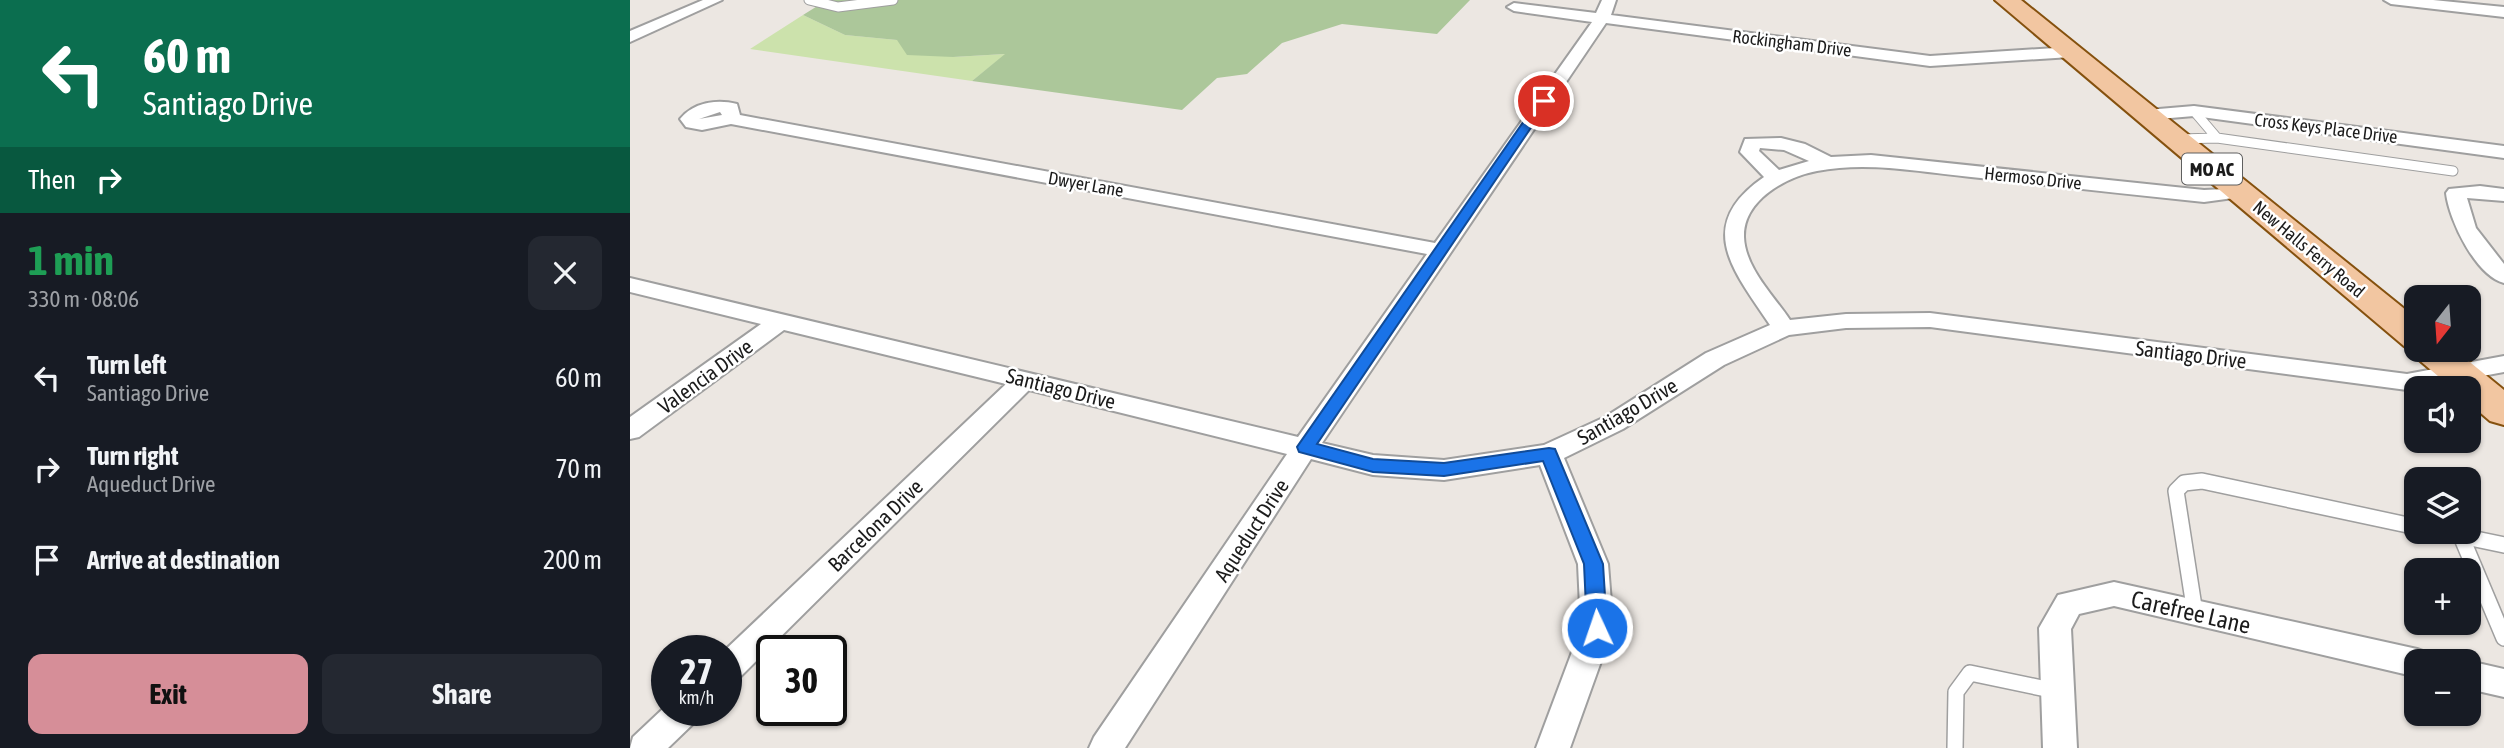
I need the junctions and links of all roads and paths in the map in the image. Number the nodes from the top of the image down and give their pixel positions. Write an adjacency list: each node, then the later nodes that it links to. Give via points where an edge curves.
1 (715, 0): 9 (street)
2 (809, 0): 3 (lane, via 839,5)
3 (893, 0)
4 (2007, 0): 10 (main road, New Halls Ferry Road / MO AC)
5 (2392, 0): 8 (street)
6 (1514, 7): 7 (street, Rockingham Drive)
7 (1605, 9): 10 (street, Rockingham Drive, via 1930,61); 22 (street, Aqueduct Drive)
8 (2504, 12)
9 (630, 37)
10 (2071, 52): 12 (main road, New Halls Ferry Road / MO AC)
11 (2194, 111): 12 (street, Cross Keys Place Drive); 14 (lane); 16 (street, Cross Keys Place Drive)
12 (2147, 115): 15 (main road, New Halls Ferry Road / MO AC)
13 (731, 119): 22 (street, Dwyer Lane)
14 (2217, 138): 15 (lane); 18 (lane)
15 (2176, 139): 20 (main road, New Halls Ferry Road / MO AC)
16 (2504, 152)
17 (1825, 163): 19 (street, Hermoso Drive); 19 (street, via 1788,143 1752,144 1749,152); 20 (street, Hermoso Drive, via 1871,161 2204,196)
18 (2453, 171)
19 (1776, 178): 27 (street, Hermoso Drive, via 1762,186 1741,210 1733,230 1736,250)
20 (2241, 192): 26 (main road, New Halls Ferry Road / MO AC)
21 (2504, 195): 23 (street, via 2456,193 2456,205 2477,248)
22 (1440, 250): 35 (street, Aqueduct Drive)
23 (2504, 276)
24 (630, 285): 25 (street, Santiago Drive)
25 (780, 321): 32 (street, Santiago Drive); 34 (street, Valencia Drive)
26 (2404, 327)
27 (1784, 328): 28 (street, Santiago Drive, via 1846,321 1930,320 2407,382); 36 (street, Santiago Drive, via 1715,359 1614,423)
28 (2440, 362)
29 (2445, 362): 33 (main road)
30 (2474, 362): 31 (street, Santiago Drive)
31 (2504, 364)
32 (1025, 380): 35 (street, Santiago Drive); 43 (street, Barcelona Drive)
33 (2504, 411)
34 (630, 430)
35 (1305, 447): 36 (street, Santiago Drive, via 1373,465 1444,470); 51 (street, Aqueduct Drive)
36 (1549, 454): 52 (street, via 1593,564 1597,628)
37 (2404, 524): 41 (lane, via 2202,481 2185,483 2176,491)
38 (2481, 540): 40 (lane)
39 (2464, 544): 42 (lane)
40 (2504, 545)
41 (2195, 613): 44 (street, Carefree Lane); 47 (street, Carefree Lane, via 2114,594 2069,604 2055,628)
42 (2504, 638)
43 (742, 654)
44 (2404, 660)
45 (2481, 678): 46 (street)
46 (2504, 683)
47 (2058, 691): 49 (street, Carefree Lane); 53 (lane, via 1970,673 1956,692)
48 (668, 726): 50 (street)
49 (2064, 747)
50 (645, 748)
51 (1106, 748)
52 (1553, 748)
53 (1955, 748)

